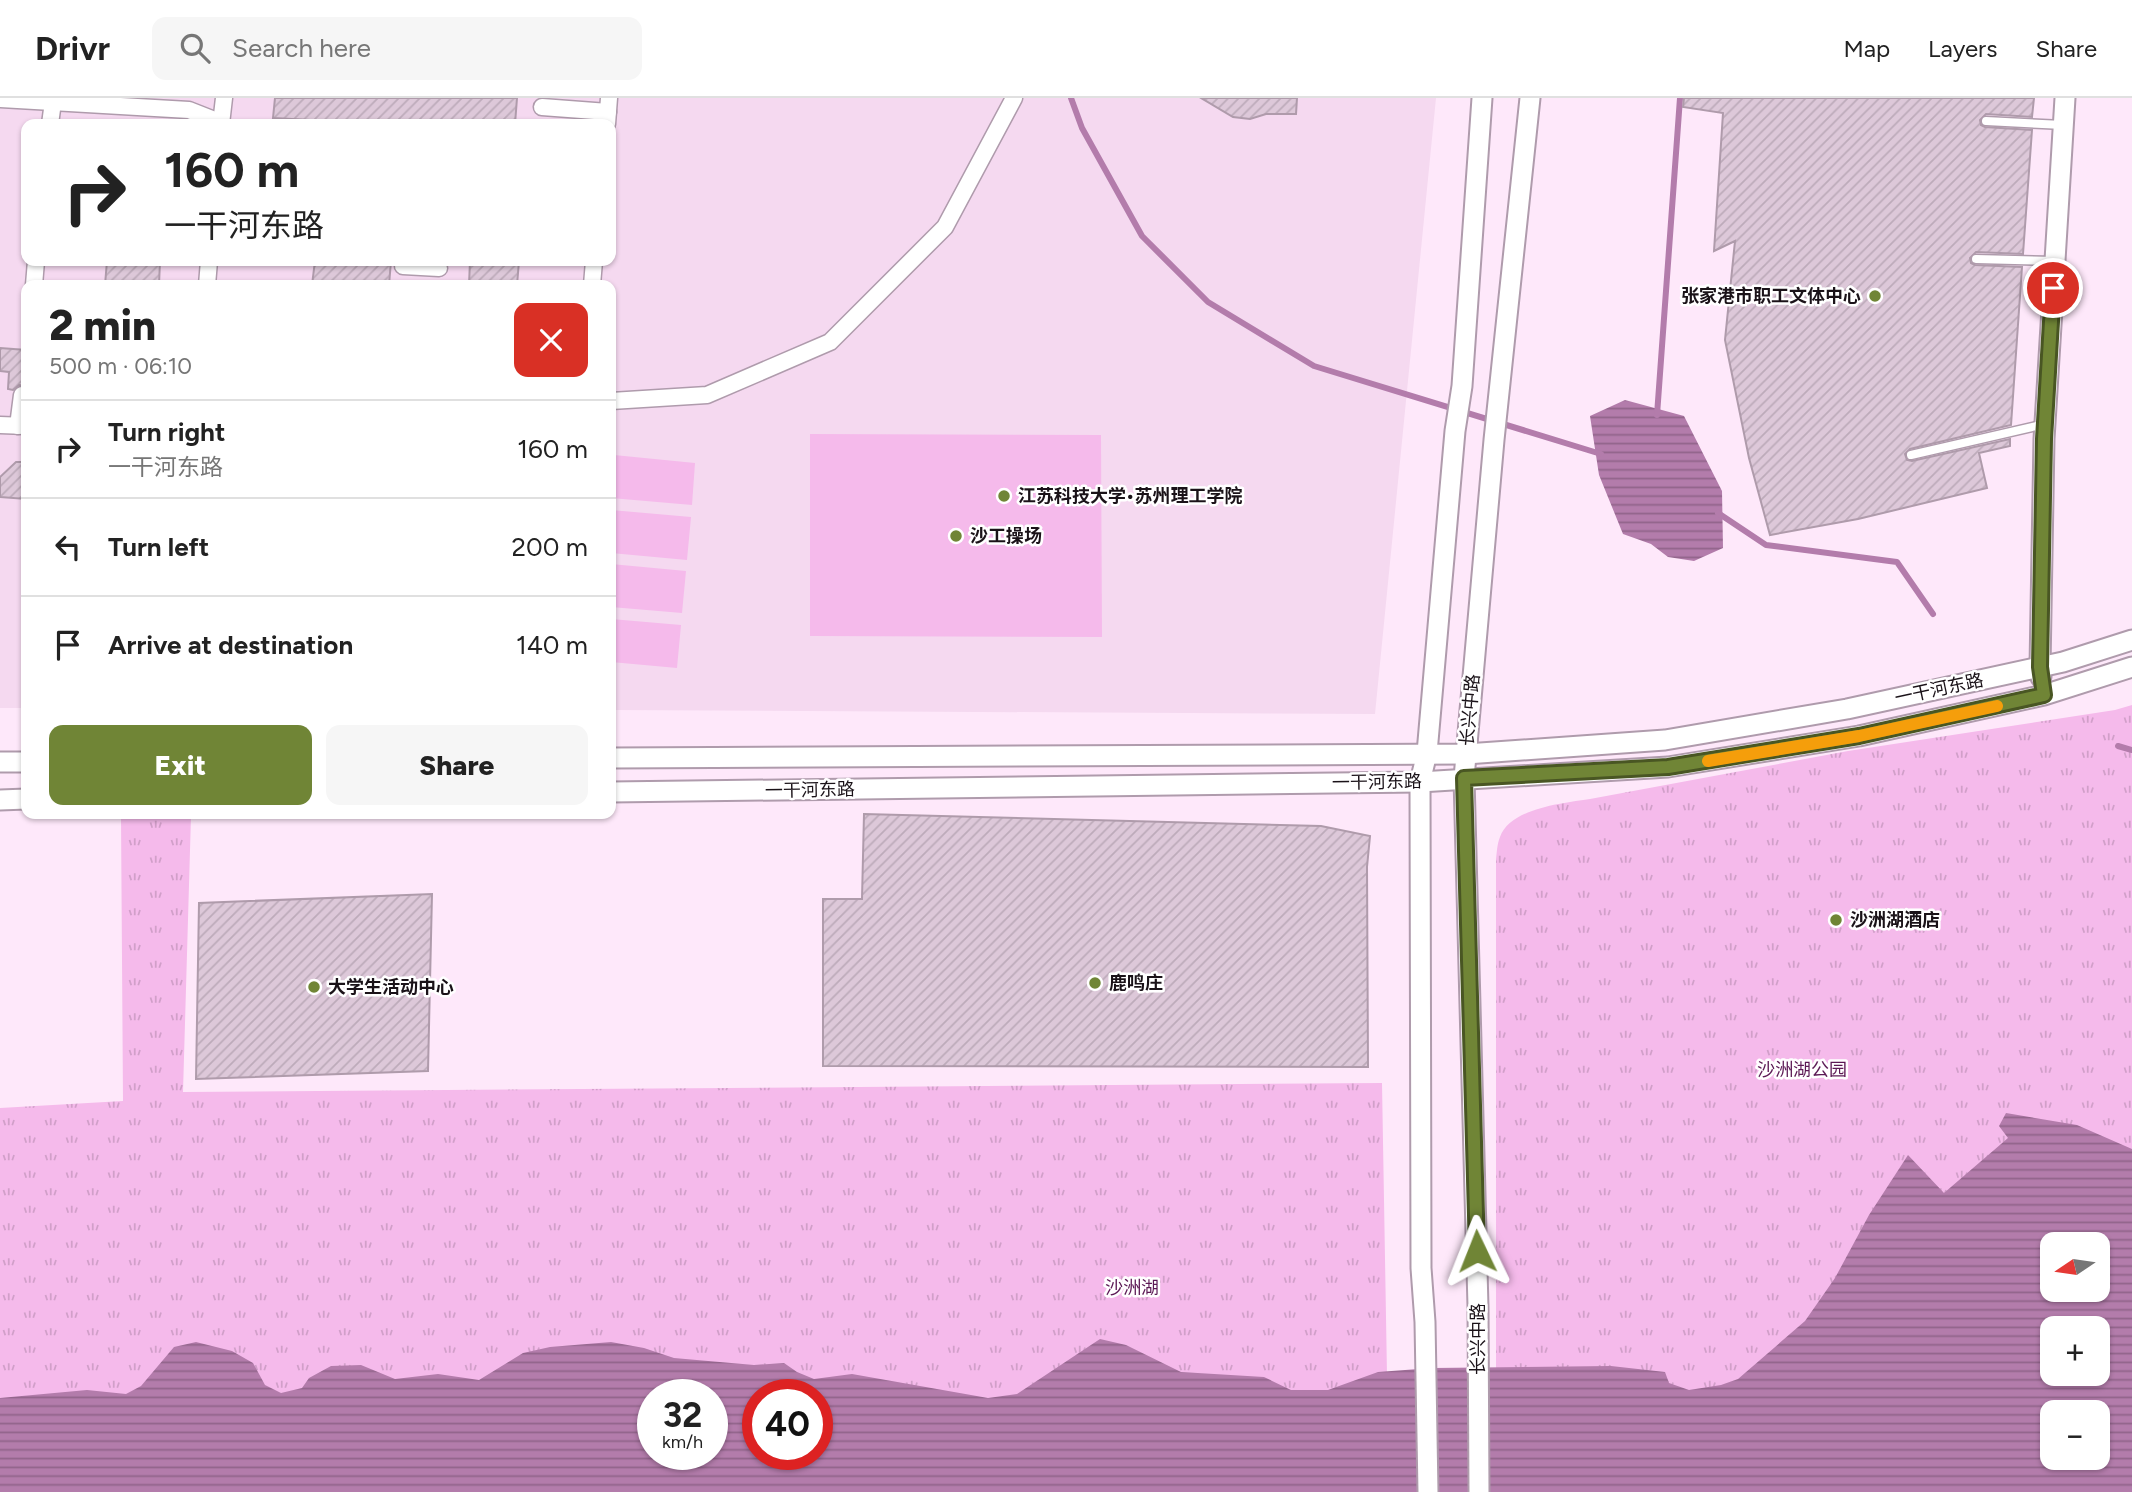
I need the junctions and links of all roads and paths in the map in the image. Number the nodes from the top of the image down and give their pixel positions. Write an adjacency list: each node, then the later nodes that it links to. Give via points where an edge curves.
1 (224, 98): 12 (street)
2 (1014, 98): 19 (street, via 945,226 830,342 707,395)
3 (1482, 98): 28 (street, via 1462,387)
4 (1530, 98): 29 (street, 长兴中路)
5 (2065, 98): 14 (street)
6 (0, 99): 7 (street)
7 (53, 102): 10 (street); 11 (street, via 189,110)
8 (542, 107): 9 (street)
9 (608, 112)
10 (51, 119)
11 (211, 119)
12 (221, 119)
13 (1986, 121): 14 (lane)
14 (2063, 125): 16 (street)
15 (1976, 259): 16 (lane)
16 (2055, 261): 20 (street)
17 (421, 266): 18 (street)
18 (403, 267)
19 (616, 401)
20 (2045, 424): 23 (lane); 25 (street)
21 (0, 425): 22 (street)
22 (21, 426)
23 (1911, 455)
24 (2132, 640): 25 (street, 一干河东路)
25 (2040, 667): 27 (street); 29 (street, 一干河东路, via 1847,709 1665,740)
26 (2132, 667): 27 (street, 一干河东路)
27 (2044, 695): 33 (street, 一干河东路, via 1859,736 1668,767)
28 (1427, 753): 29 (street, 一干河东路); 30 (street, 一干河东路); 34 (street)
29 (1466, 754): 33 (street, 长兴中路)
30 (616, 758)
31 (0, 762): 32 (street)
32 (21, 762)
33 (1464, 778): 34 (street, 一干河东路); 39 (street, 长兴中路)
34 (1420, 782): 35 (street, 一干河东路); 38 (street, via 1421,1268)
35 (616, 792)
36 (0, 800): 37 (street)
37 (21, 800)
38 (1428, 1492)
39 (1479, 1492)

